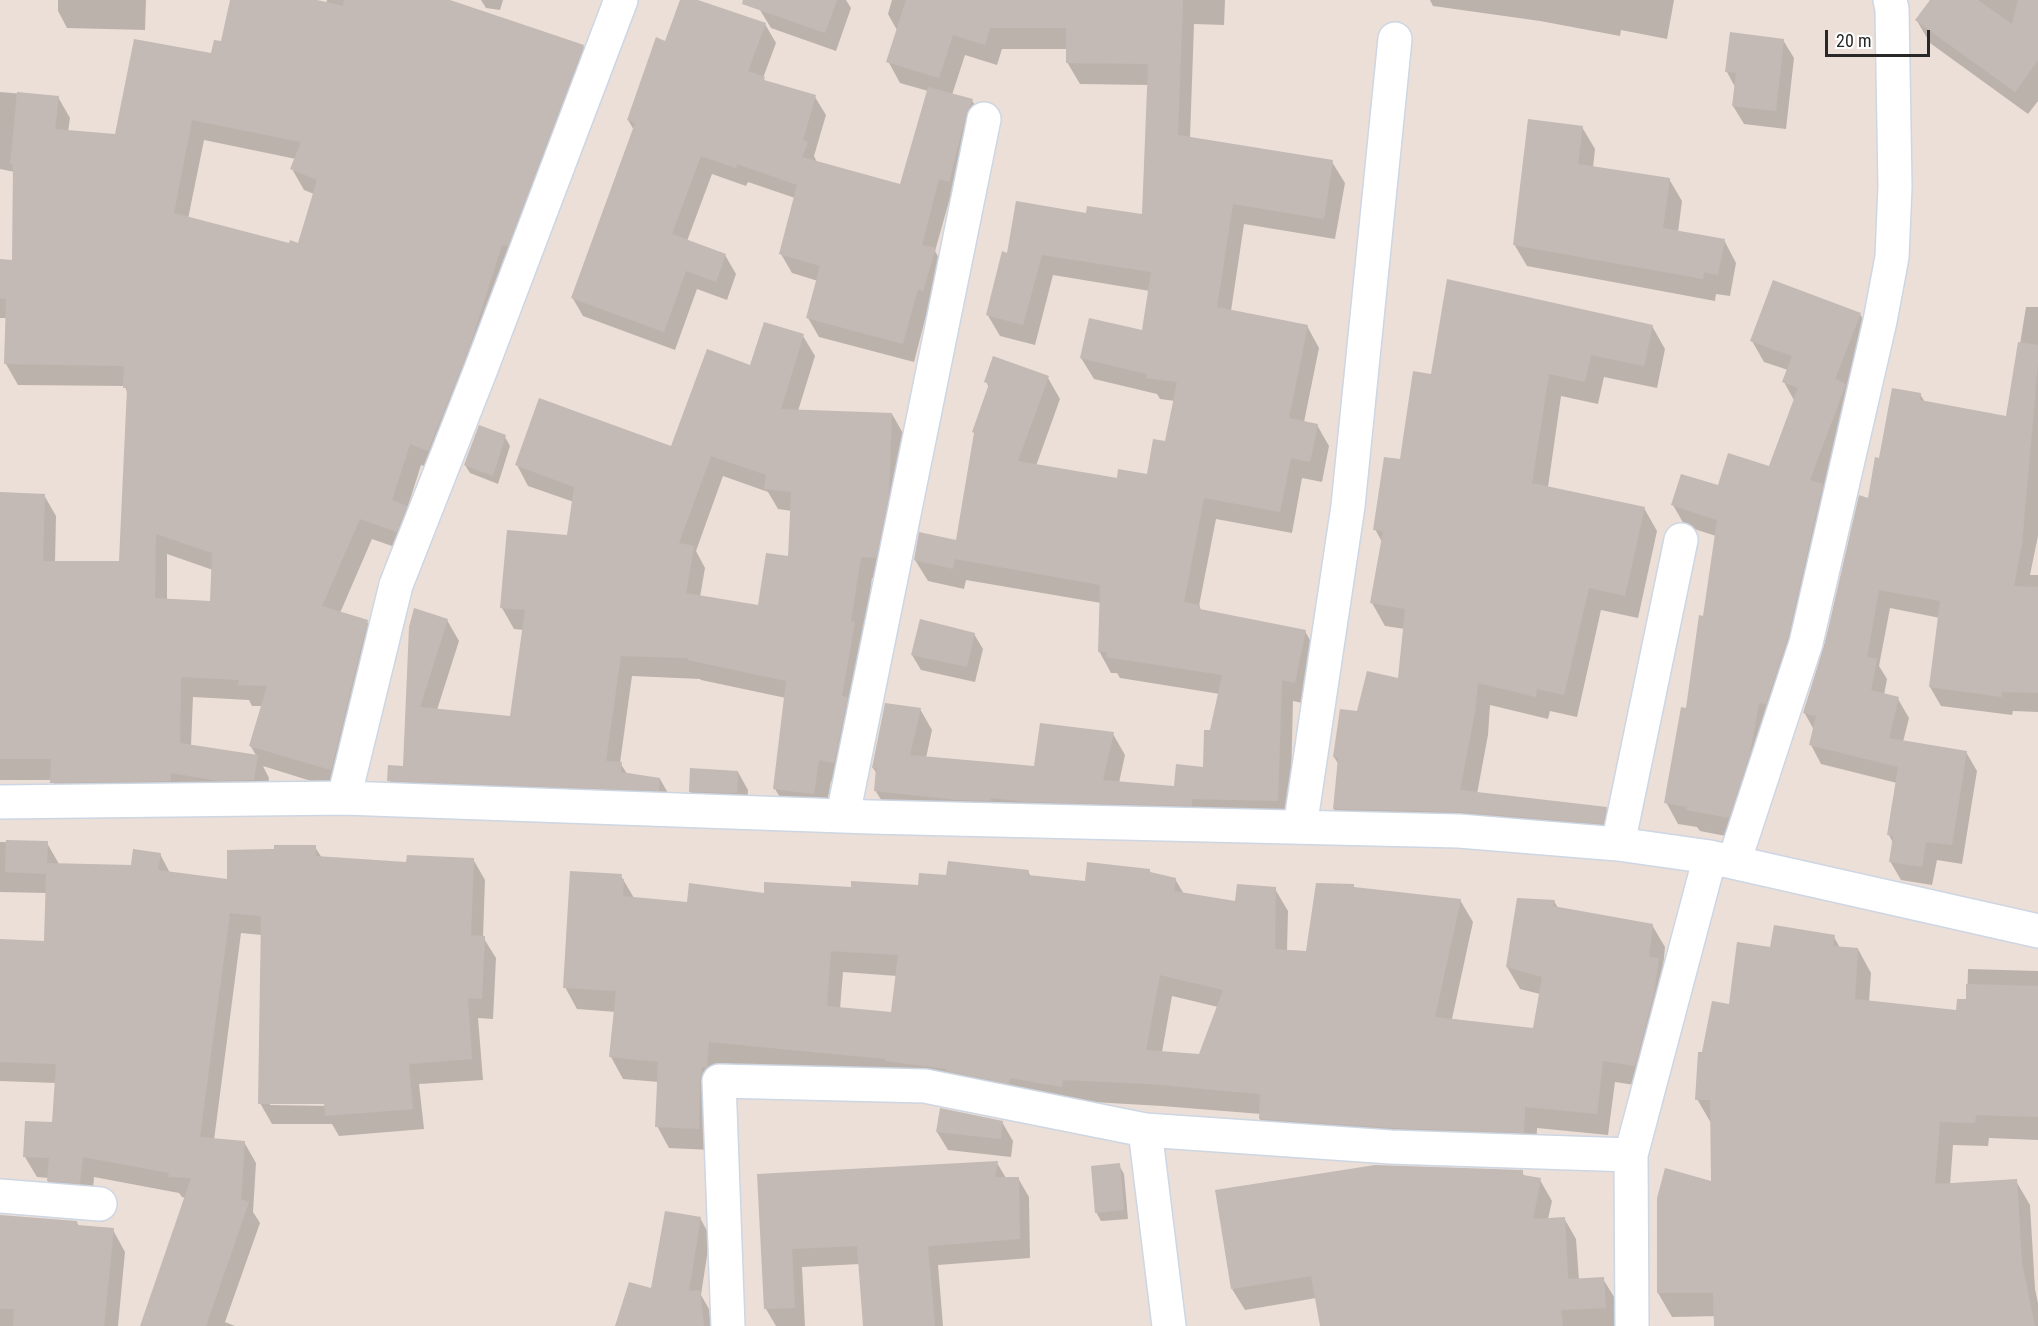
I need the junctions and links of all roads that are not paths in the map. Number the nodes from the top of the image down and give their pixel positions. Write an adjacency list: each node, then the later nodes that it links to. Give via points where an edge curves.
1 (621, 0): 6 (street, via 396,585)
2 (1890, 0): 11 (street, via 1895,187 1890,267 1878,333 1806,643)
3 (1395, 39): 9 (street, via 1348,506)
4 (984, 119): 8 (street)
5 (1682, 540): 10 (street)
6 (344, 798): 7 (street); 8 (street)
7 (0, 802)
8 (843, 815): 9 (street)
9 (1300, 827): 10 (street, via 1459,831)
10 (1618, 844): 11 (street)
11 (1722, 860): 12 (street); 14 (street)
12 (2038, 931)
13 (1145, 1130): 14 (street, via 1391,1147); 17 (street, via 926,1086 719,1081); 18 (street)
14 (1630, 1155): 19 (street)
15 (0, 1196): 16 (street)
16 (100, 1204)
17 (728, 1326)
18 (1169, 1326)
19 (1632, 1326)

